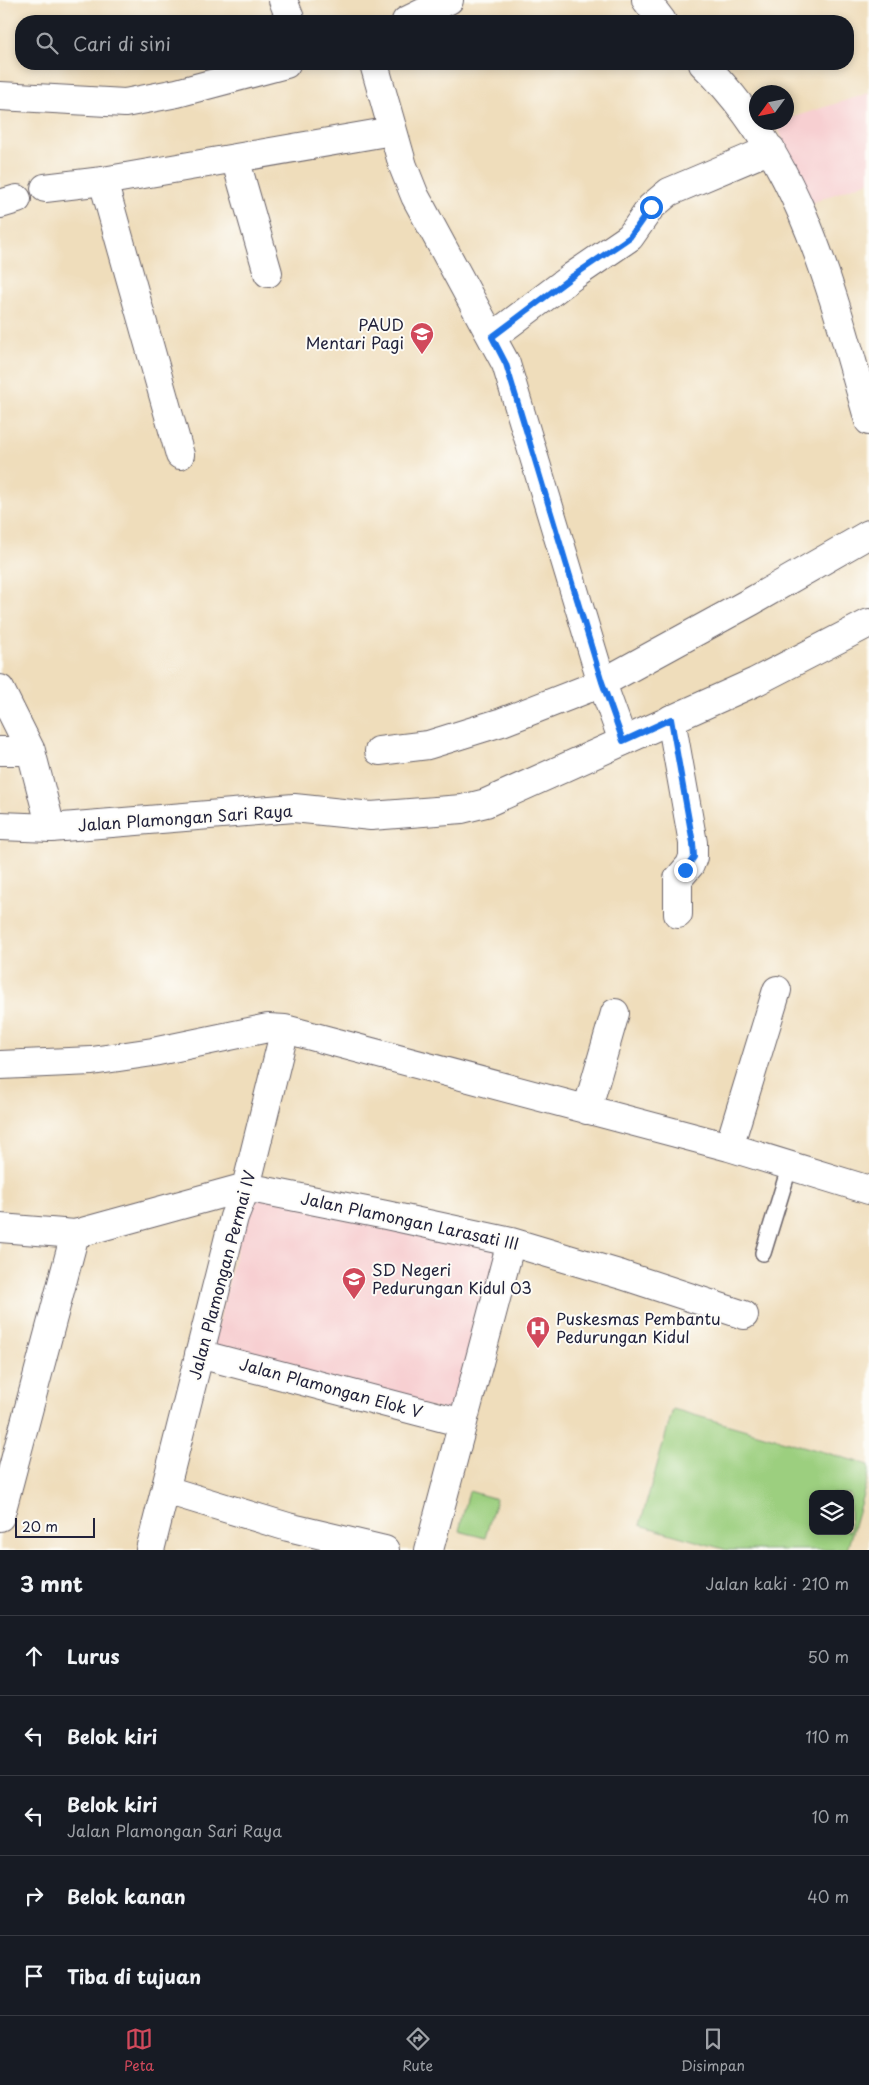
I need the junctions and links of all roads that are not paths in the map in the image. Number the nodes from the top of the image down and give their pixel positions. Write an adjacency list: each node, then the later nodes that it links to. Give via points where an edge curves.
1 (284, 0): 4 (street)
2 (449, 0): 5 (street)
3 (646, 0): 6 (street)
4 (289, 15)
5 (418, 15)
6 (657, 15)
7 (263, 70): 10 (street, via 125,103)
8 (376, 70): 11 (street)
9 (709, 70): 12 (street, via 739,103)
10 (0, 96)
11 (392, 131): 13 (street); 17 (street, via 415,196)
12 (771, 149): 17 (street, via 669,192 651,207 630,237); 18 (street, via 811,233)
13 (235, 158): 14 (street); 16 (street)
14 (102, 182): 15 (street); 19 (street)
15 (45, 188)
16 (268, 273)
17 (492, 337): 22 (street, via 506,364)
18 (869, 421)
19 (180, 455)
20 (869, 534): 22 (street)
21 (869, 623): 24 (street, Jalan Plamongan Sari Raya, via 755,682)
22 (602, 682): 25 (street); 28 (street, via 502,722 428,745)
23 (0, 689): 27 (street)
24 (671, 719): 25 (street, Jalan Plamongan Sari Raya); 31 (street, via 694,857 678,879)
25 (623, 741): 30 (street, Jalan Plamongan Sari Raya, via 486,803 462,809 371,816 294,808)
26 (0, 751): 27 (street)
27 (31, 751): 30 (street)
28 (379, 751)
29 (0, 826): 30 (street, Jalan Plamongan Sari Raya)
30 (51, 828)
31 (678, 914)
32 (777, 990): 37 (street)
33 (615, 1013): 36 (street)
34 (285, 1029): 35 (street, via 268,1028 92,1061); 36 (street); 39 (street, Jalan Plamongan Permai IV)
35 (0, 1065)
36 (587, 1110): 37 (street)
37 (730, 1147): 38 (street)
38 (790, 1165): 40 (street); 44 (lane)
39 (246, 1187): 42 (street); 43 (street, Jalan Plamongan Larasati III); 46 (street, Jalan Plamongan Permai IV, via 234,1217)
40 (869, 1190)
41 (0, 1228): 42 (street)
42 (75, 1234): 49 (street)
43 (512, 1242): 45 (street, Jalan Plamongan Larasati III); 47 (street)
44 (763, 1253)
45 (744, 1315)
46 (199, 1354): 47 (street, Jalan Plamongan Elok V); 48 (street, Jalan Plamongan Permai IV)
47 (463, 1423): 53 (street)
48 (166, 1490): 50 (street); 51 (street, Jalan Plamongan Permai IV)
49 (0, 1517)
50 (286, 1538): 52 (street)
51 (150, 1550)
52 (386, 1550)
53 (429, 1550)

